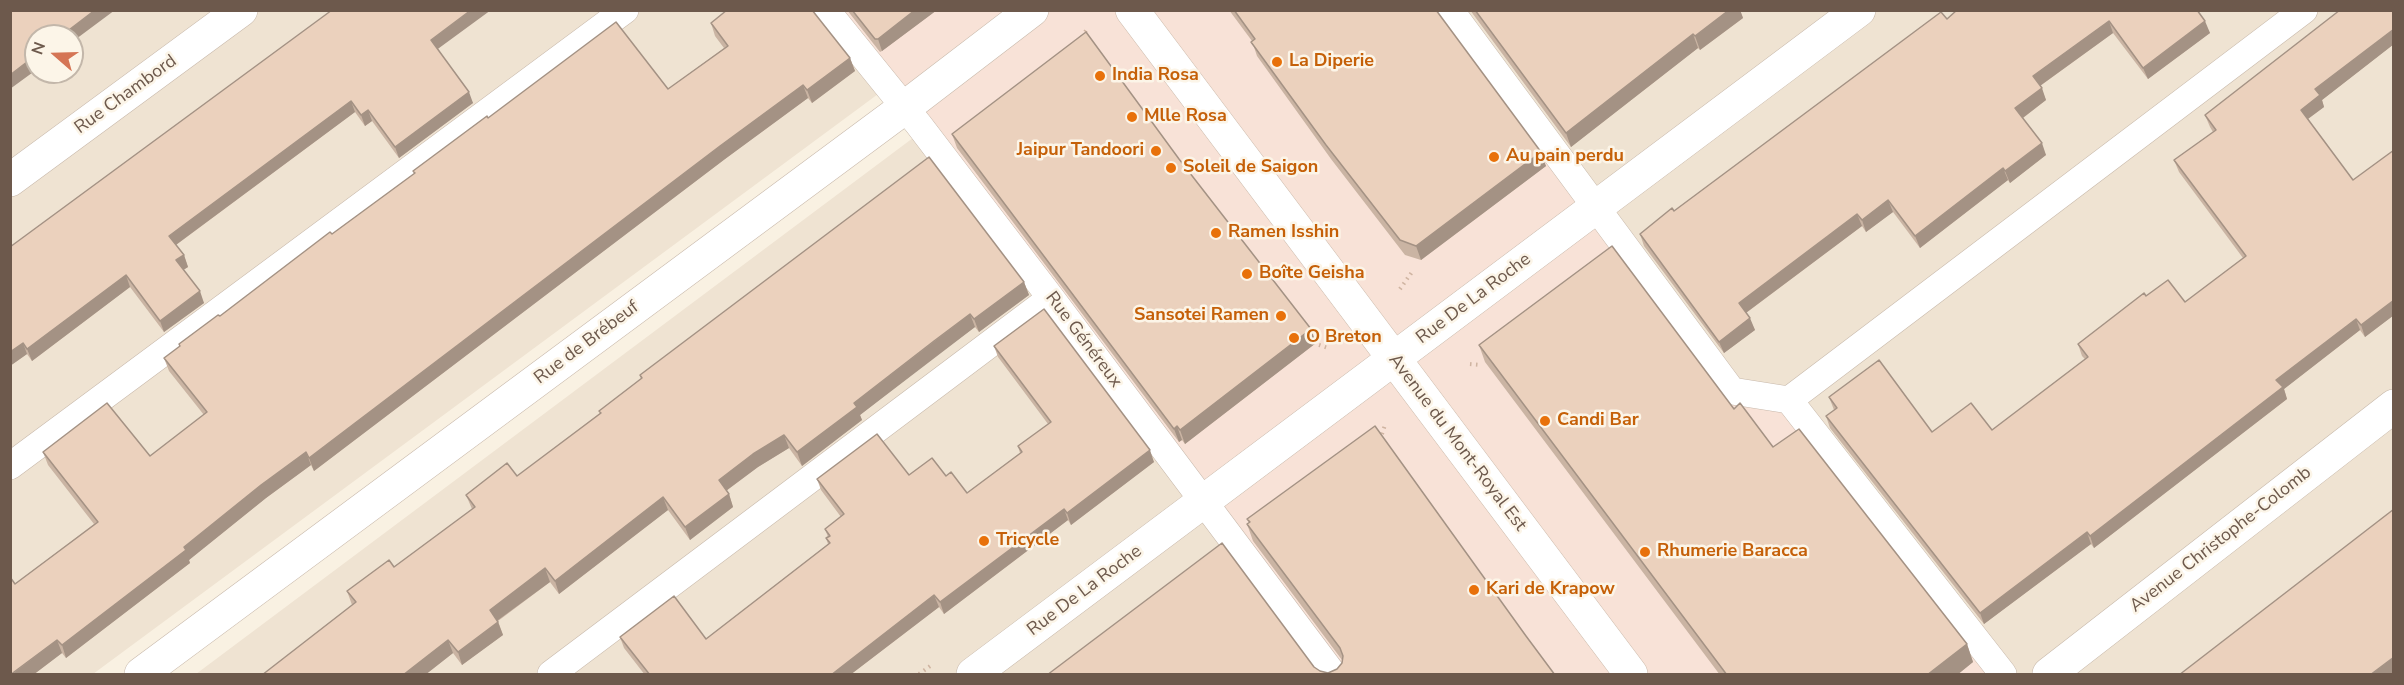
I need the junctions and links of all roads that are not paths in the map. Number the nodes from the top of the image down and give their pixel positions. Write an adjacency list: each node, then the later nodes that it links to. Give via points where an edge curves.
1 (241, 10): 10 (street, Rue Chambord)
2 (625, 10): 16 (lane)
3 (826, 10): 9 (lane, Rue Généreux)
4 (1032, 10): 9 (street, Rue de Brébeuf)
5 (1132, 10): 13 (street, Avenue du Mont-Royal Est)
6 (1450, 10): 11 (lane)
7 (1859, 10): 11 (street, Rue De La Roche)
8 (2304, 10): 14 (lane)
9 (904, 108): 12 (lane, Rue Généreux); 18 (street, Rue de Brébeuf)
10 (10, 180)
11 (1598, 207): 13 (street, Rue De La Roche); 14 (lane, via 1732,391)
12 (1051, 298): 17 (lane, Rue Généreux); 19 (lane)
13 (1395, 359): 17 (street, Rue De La Roche); 22 (street, Avenue du Mont-Royal Est)
14 (1789, 400): 23 (lane)
15 (2394, 406): 24 (street, Avenue Christophe-Colomb)
16 (10, 466)
17 (1204, 503): 20 (street, Rue De La Roche); 21 (lane, Rue Généreux)
18 (141, 675)
19 (550, 675)
20 (973, 675)
21 (1333, 675)
22 (1631, 675)
23 (2003, 675)
24 (2049, 675)

